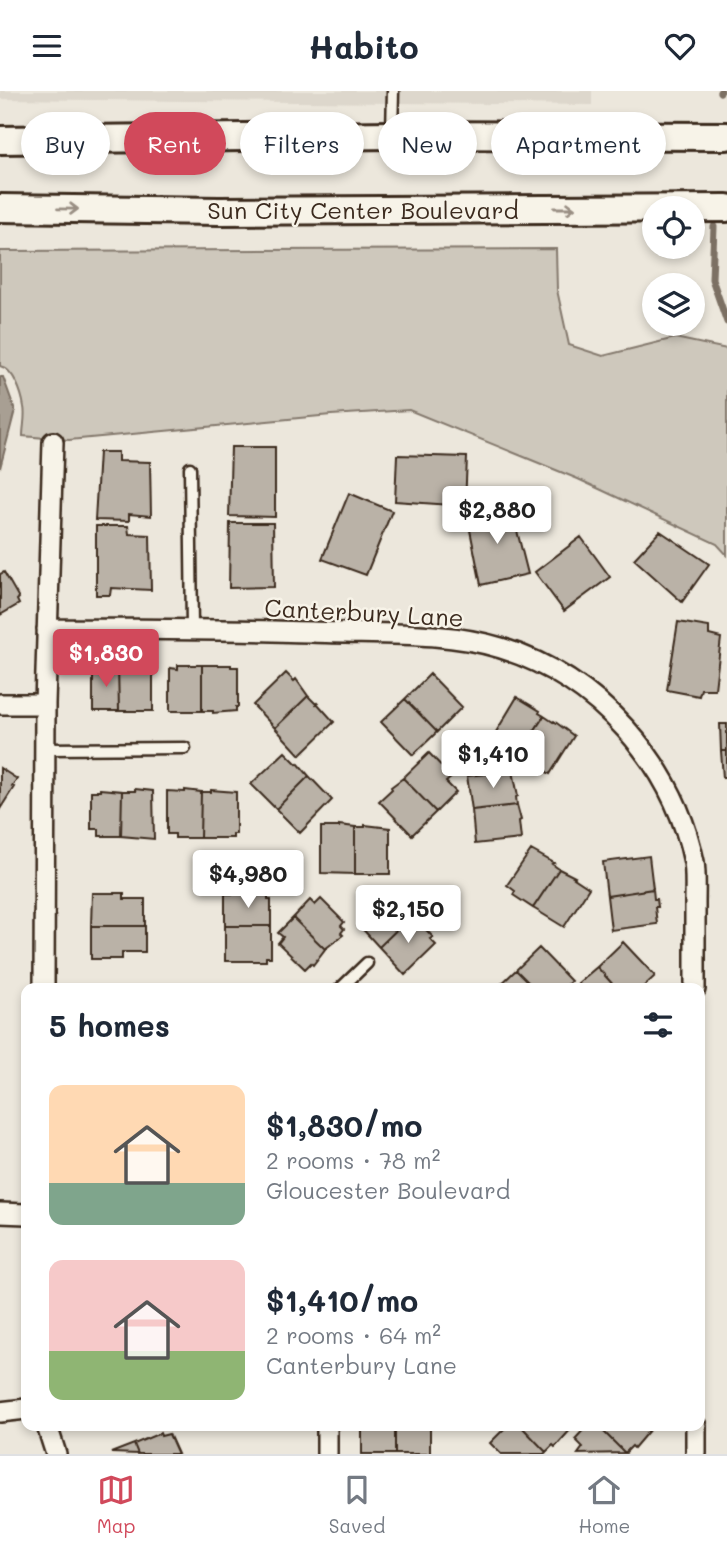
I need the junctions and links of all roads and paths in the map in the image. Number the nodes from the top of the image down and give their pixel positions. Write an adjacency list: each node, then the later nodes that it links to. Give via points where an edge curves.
1 (393, 91): 2 (lane)
2 (393, 112)
3 (378, 135): 6 (main road)
4 (477, 135): 5 (main road)
5 (727, 136)
6 (0, 140)
7 (0, 208): 8 (main road, Sun City Center Boulevard, one-way to 8)
8 (727, 208)
9 (53, 442): 12 (street)
10 (190, 468): 11 (lane)
11 (192, 628): 12 (street, Canterbury Lane); 20 (street, Canterbury Lane, via 446,638 499,647 541,663 582,688 616,716 645,752 683,821 694,864)
12 (47, 629): 14 (street)
13 (0, 704): 14 (street)
14 (45, 704): 16 (street)
15 (185, 748): 16 (lane)
16 (45, 749): 18 (street)
17 (367, 963): 19 (lane)
18 (44, 983)
19 (346, 983)
20 (695, 983)
21 (0, 1213): 22 (street)
22 (21, 1214)
23 (21, 1410): 24 (street)
24 (0, 1412)
25 (49, 1431): 28 (street)
26 (327, 1431): 29 (street)
27 (696, 1431): 30 (street)
28 (56, 1454)
29 (327, 1454)
30 (696, 1454)

